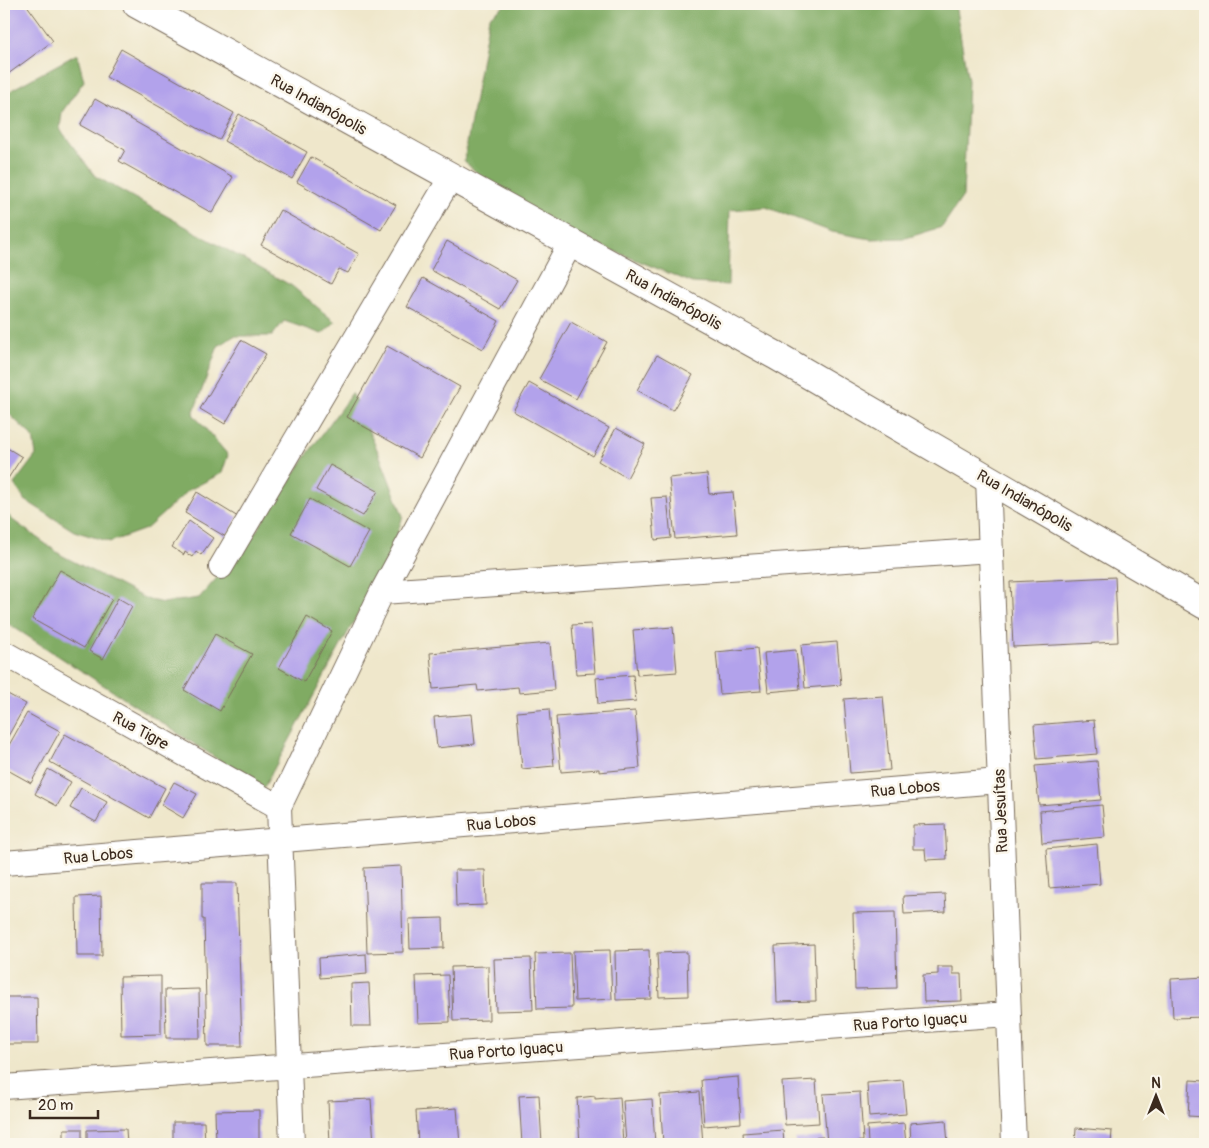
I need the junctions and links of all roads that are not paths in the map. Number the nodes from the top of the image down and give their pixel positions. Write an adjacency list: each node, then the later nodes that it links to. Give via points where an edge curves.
1 (137, 4): 2 (street, Rua Indianópolis)
2 (451, 177): 3 (street, Rua Indianópolis); 6 (street)
3 (571, 242): 4 (street, Rua Indianópolis); 7 (street)
4 (988, 478): 5 (street, Rua Jesuítas); 8 (street, Rua Indianópolis)
5 (991, 550): 7 (street); 10 (street, Rua Jesuítas)
6 (221, 567)
7 (382, 592): 11 (street)
8 (1205, 605)
9 (4, 653): 11 (street, Rua Tigre)
10 (999, 781): 12 (street, Rua Lobos); 14 (street, Rua Jesuítas)
11 (278, 807): 12 (street)
12 (280, 840): 13 (street, Rua Lobos); 15 (street)
13 (4, 863)
14 (1008, 1014): 15 (street, Rua Porto Iguaçu); 18 (street, Rua Jesuítas)
15 (289, 1066): 16 (street, Rua Porto Iguaçu); 17 (street)
16 (4, 1087)
17 (292, 1144)
18 (1014, 1144)

